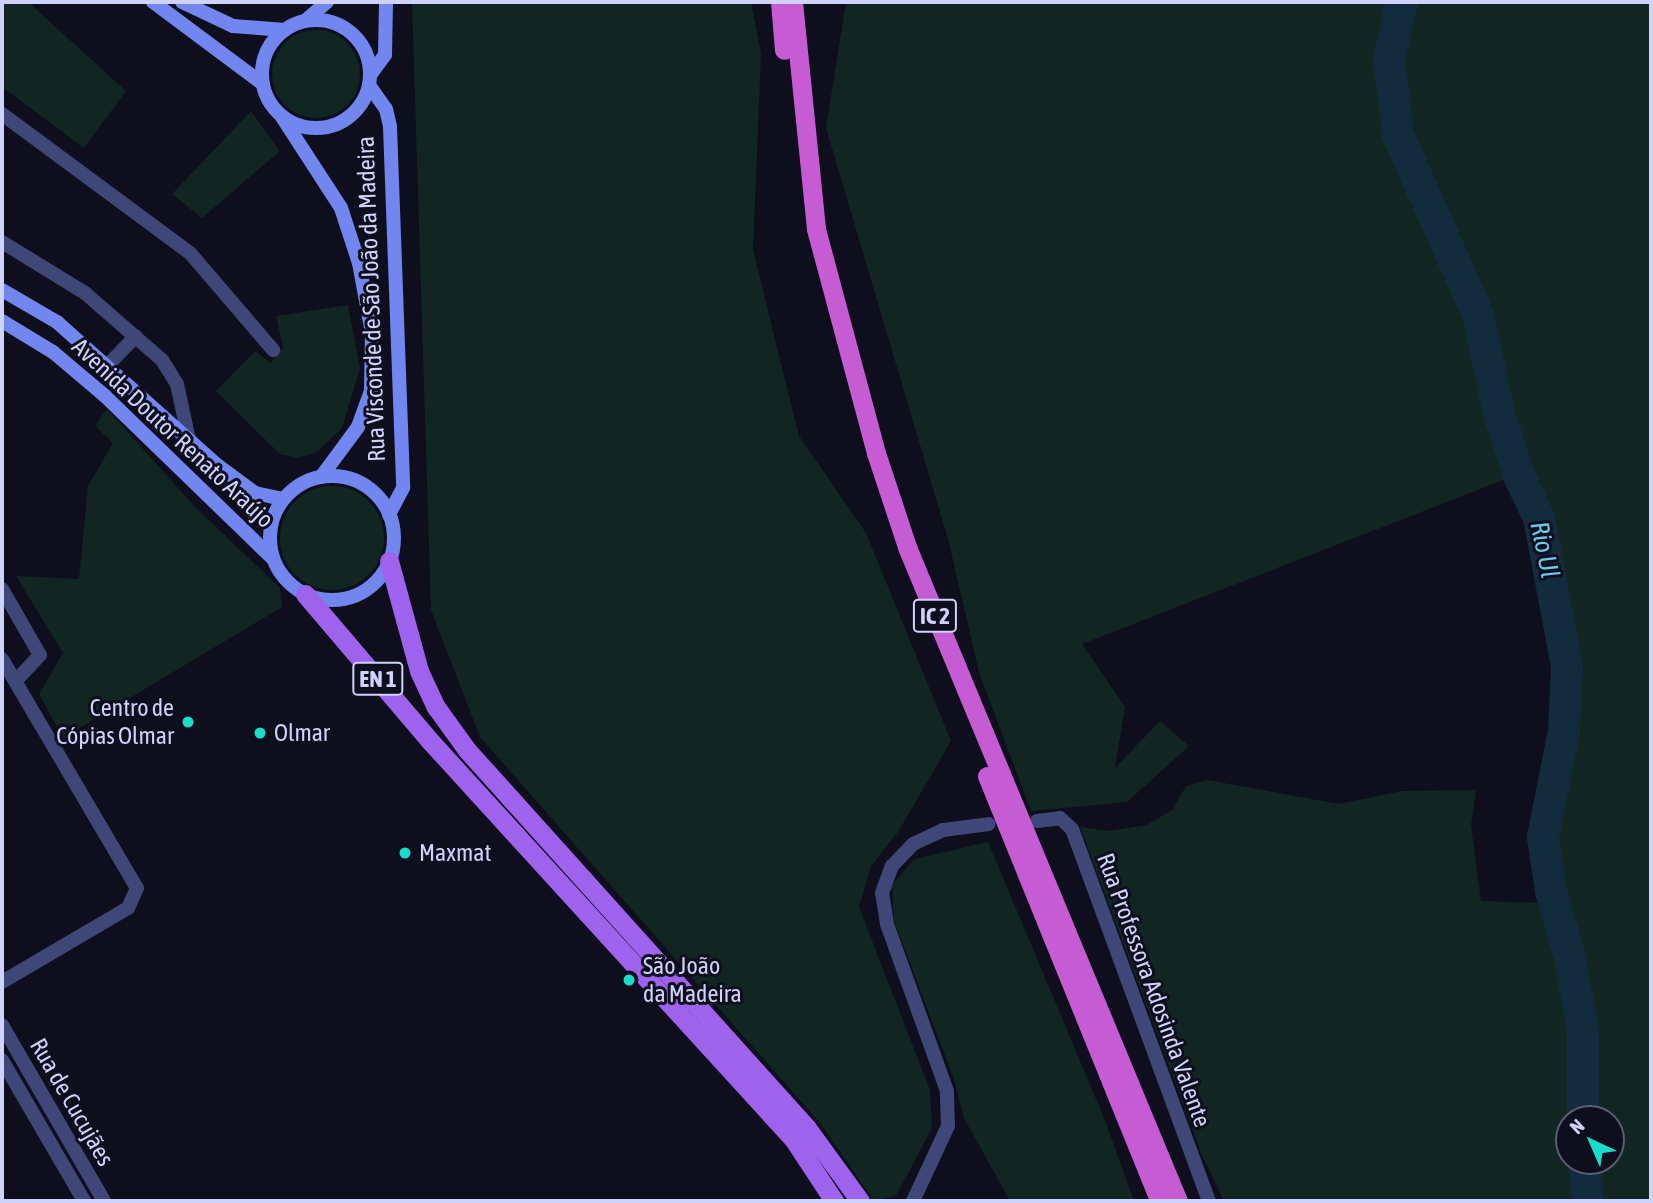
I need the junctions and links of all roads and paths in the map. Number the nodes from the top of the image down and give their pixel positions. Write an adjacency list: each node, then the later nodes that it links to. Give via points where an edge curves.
1 (153, 2): 10 (main road, Rua Visconde de São João da Madeira)
2 (182, 2): 8 (main road, via 233,26)
3 (327, 2): 7 (main road)
4 (386, 2): 9 (main road, via 385,55)
5 (780, 2): 39 (highway, IC 2, via 792,145 806,233 864,455 896,551)
6 (793, 2): 40 (highway, IC 2, via 817,229 876,453 907,547)
7 (305, 21): 8 (main road); 9 (main road, Rua Visconde de São João da Madeira, via 329,22 351,32 368,58)
8 (285, 30): 10 (main road, via 266,54)
9 (370, 80): 12 (main road, Rua Visconde de São João da Madeira, via 360,107 332,127 315,129); 22 (main road, Rua Visconde de São João da Madeira, via 390,127 403,488)
10 (263, 84): 12 (main road, Rua Visconde de São João da Madeira)
11 (2, 114): 17 (street, via 190,253)
12 (282, 117): 20 (main road, Rua Visconde de São João da Madeira, via 341,208 359,263 372,333 371,391 358,427)
13 (2, 242): 16 (street, via 85,293)
14 (2, 290): 18 (main road, Avenida Doutor Renato Araújo, via 57,322)
15 (2, 321): 23 (main road, Avenida Doutor Renato Araújo, via 53,352 105,396)
16 (136, 336): 18 (street); 19 (street, via 162,360 177,384)
17 (274, 350)
18 (108, 365): 19 (main road, Avenida Doutor Renato Araújo)
19 (189, 440): 21 (main road, Avenida Doutor Renato Araújo, via 255,493)
20 (321, 477): 21 (main road, Rua Visconde de São João da Madeira, via 307,481); 22 (main road, Rua Visconde de São João da Madeira, via 361,484)
21 (284, 499): 23 (main road, via 270,538)
22 (389, 514): 24 (main road, Rua Visconde de São João da Madeira, via 394,533)
23 (273, 559): 26 (main road, via 288,583)
24 (389, 561): 26 (main road, via 379,578 345,599); 37 (main road, Rua Visconde de São João da Madeira / EN 1, via 419,671 436,707 467,750 807,1128)
25 (2, 589): 28 (street, via 40,655)
26 (305, 594): 36 (main road, EN 1, via 431,742 794,1140)
27 (2, 659): 28 (street)
28 (16, 681): 31 (street, via 137,888 128,908)
29 (1037, 821): 41 (street, Rua Professora Adosinda Valente, via 1060,818 1072,829)
30 (989, 824): 38 (street, via 943,830 913,844 892,866 882,893 887,924 947,1091 947,1126)
31 (2, 982)
32 (2, 1025): 35 (street, Rua de Cucujães)
33 (2, 1060): 34 (street, Rua de Cucujães)
34 (84, 1201)
35 (104, 1201)
36 (834, 1201)
37 (860, 1201)
38 (913, 1201)
39 (1160, 1201)
40 (1178, 1201)
41 (1209, 1201)

